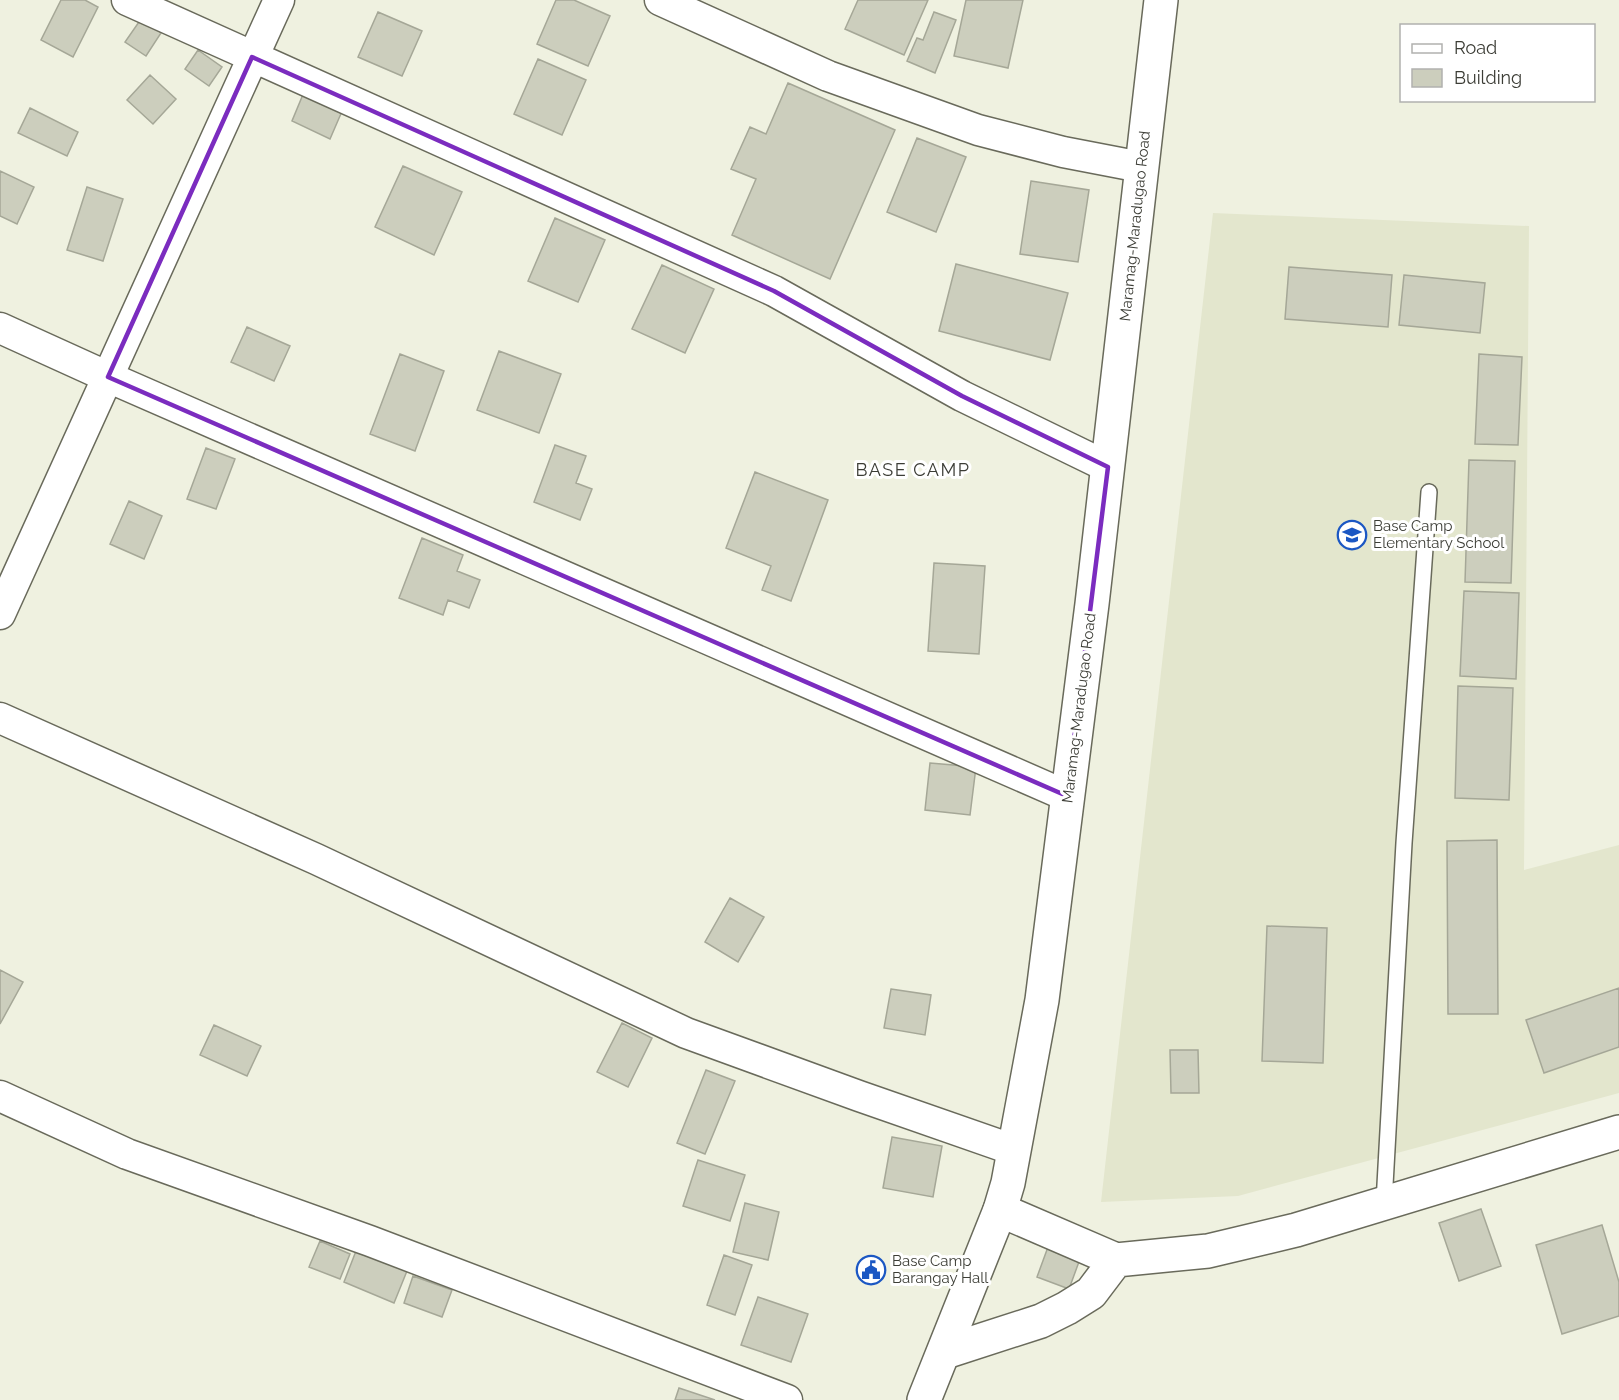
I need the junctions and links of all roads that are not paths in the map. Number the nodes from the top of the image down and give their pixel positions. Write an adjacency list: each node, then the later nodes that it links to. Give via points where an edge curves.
1 (127, 0): 5 (street)
2 (279, 0): 5 (street)
3 (660, 0): 6 (street, via 828,76 978,130)
4 (1161, 0): 6 (main road, Maramag-Maradugao Road)
5 (252, 57): 8 (street); 9 (street, via 774,291 963,396)
6 (1141, 167): 9 (main road, Maramag-Maradugao Road)
7 (0, 328): 8 (street)
8 (108, 378): 11 (street); 13 (street)
9 (1108, 467): 13 (main road, Maramag-Maradugao Road)
10 (1430, 492): 17 (lane, via 1403,854)
11 (0, 614)
12 (0, 717): 16 (street, via 316,859 686,1033)
13 (1067, 796): 16 (main road, Maramag-Maradugao Road, via 1042,1000)
14 (0, 1096): 21 (street, via 127,1154 370,1240)
15 (1619, 1132): 17 (main road)
16 (1014, 1150): 18 (main road, Maramag-Maradugao Road)
17 (1384, 1203): 19 (main road, via 1208,1251)
18 (1000, 1210): 19 (main road); 20 (main road, Maramag-Maradugao Road)
19 (1116, 1260): 20 (main road, via 1091,1293 1067,1308)
20 (945, 1352): 22 (main road, Maramag-Maradugao Road)
21 (787, 1400)
22 (924, 1400)

